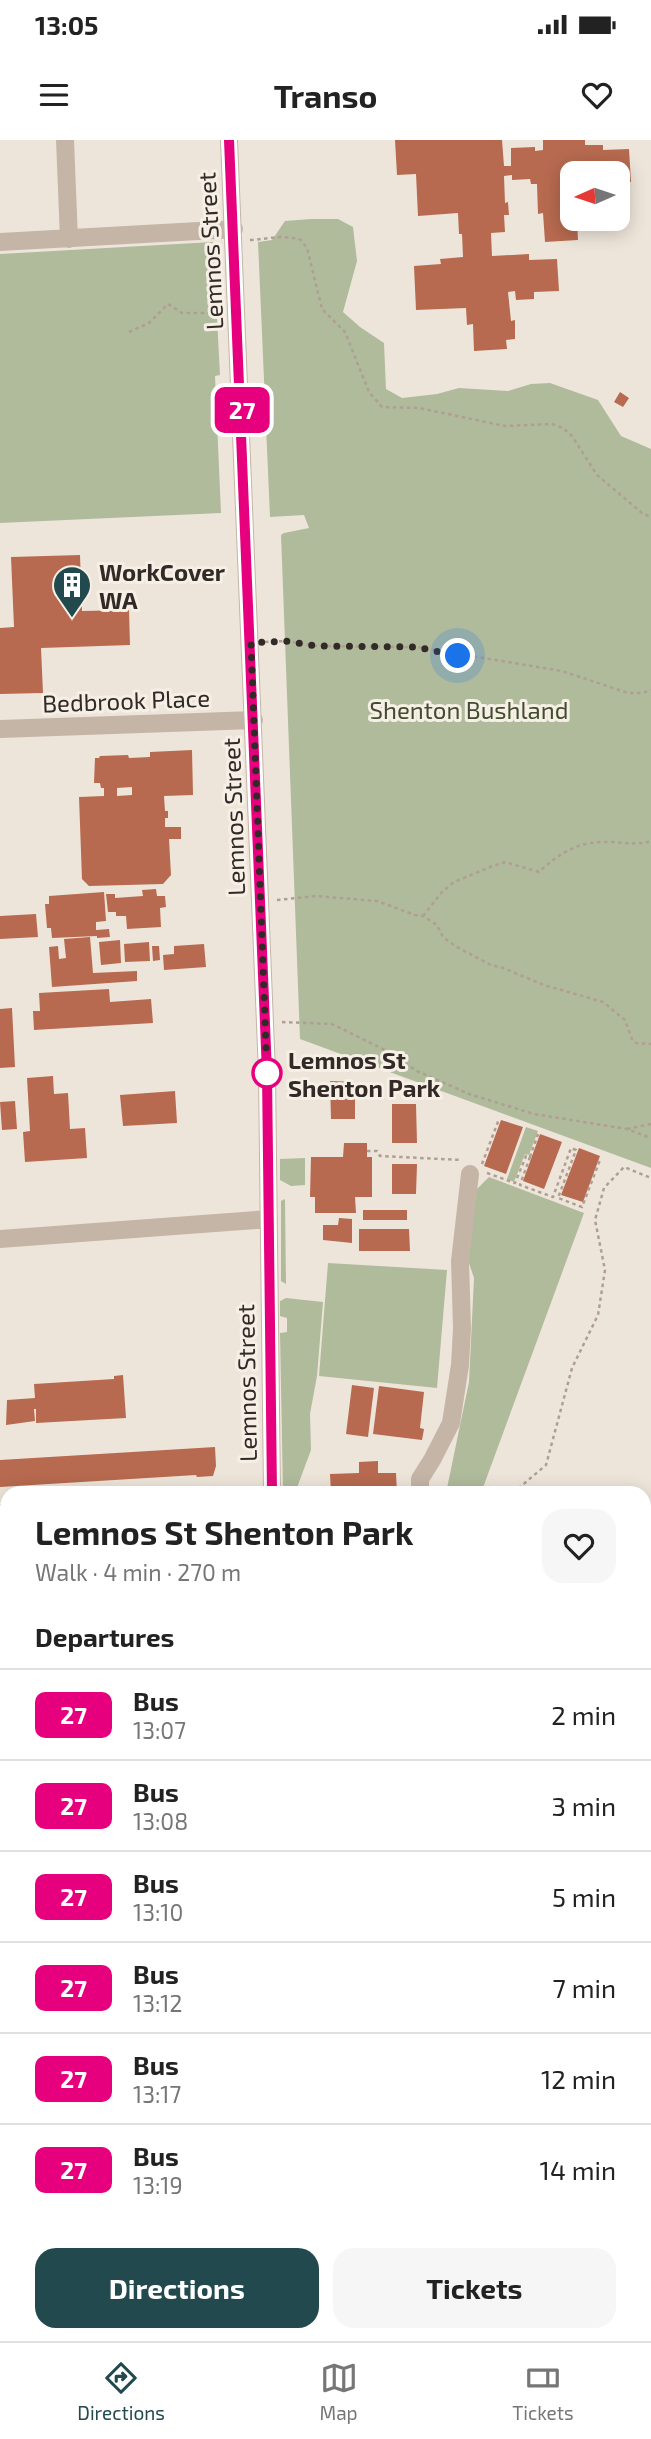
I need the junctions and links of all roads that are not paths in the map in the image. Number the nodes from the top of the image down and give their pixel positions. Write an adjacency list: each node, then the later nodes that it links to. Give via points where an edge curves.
1 (65, 140): 4 (street)
2 (229, 140): 3 (street, Lemnos Street)
3 (234, 235): 4 (street); 6 (street, Lemnos Street)
4 (69, 239): 5 (street)
5 (0, 242)
6 (254, 720): 7 (street, Bedbrook Place); 9 (street, Lemnos Street)
7 (0, 729)
8 (473, 1165): 12 (street, via 460,1261 460,1364 451,1423)
9 (269, 1219): 10 (street); 11 (street, Lemnos Street)
10 (0, 1239)
11 (272, 1486)
12 (420, 1486)

